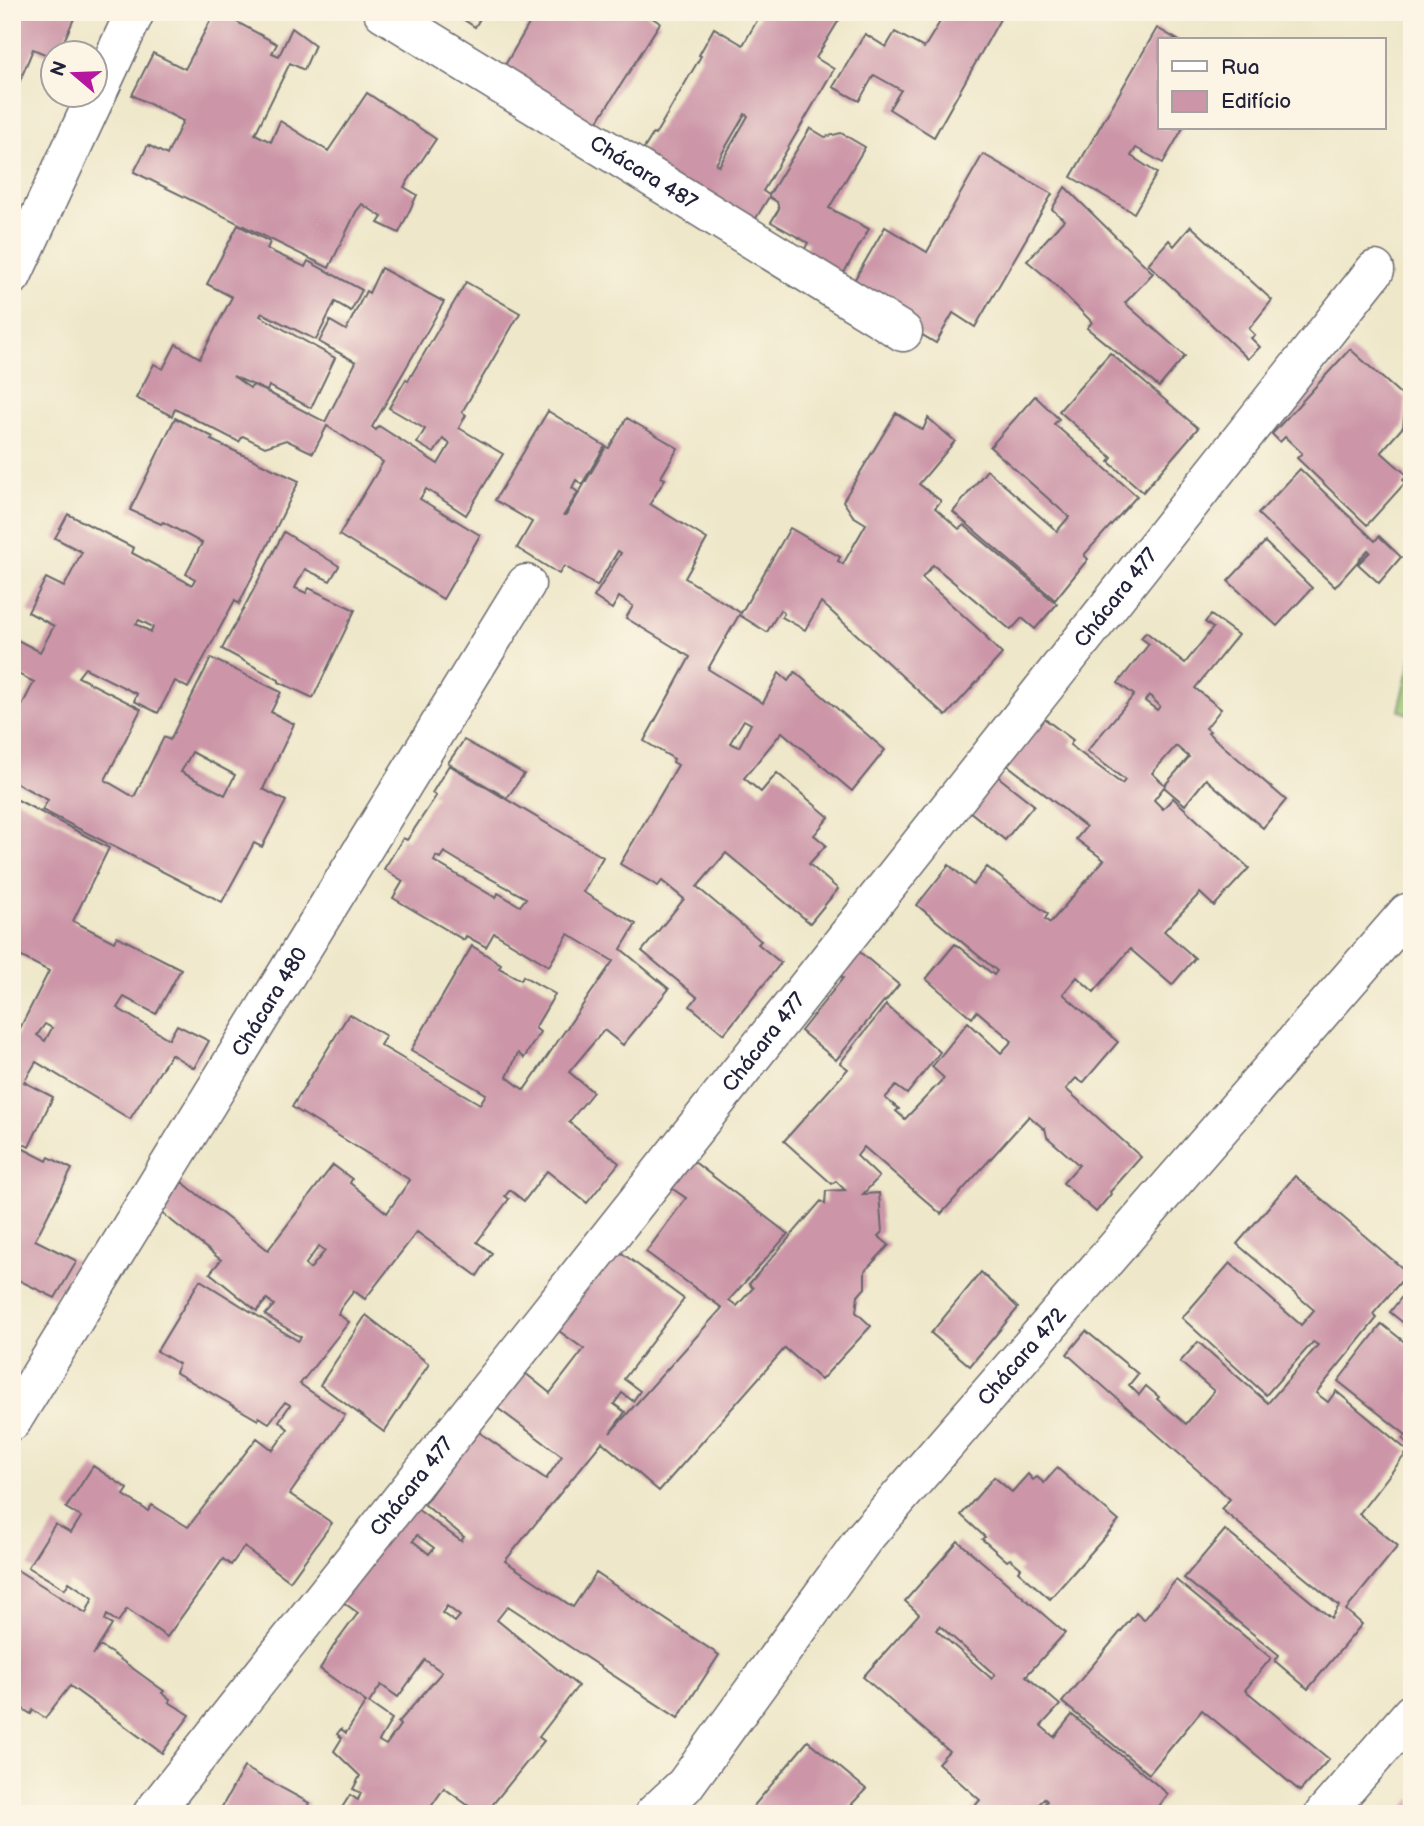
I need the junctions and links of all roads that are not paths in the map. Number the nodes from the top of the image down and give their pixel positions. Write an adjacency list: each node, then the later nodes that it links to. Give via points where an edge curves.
1 (135, 12): 4 (street)
2 (383, 12): 5 (street, Chácara 487)
3 (1376, 270): 10 (street, Chácara 477)
4 (12, 276)
5 (903, 332)
6 (526, 584): 8 (street, Chácara 480)
7 (1407, 914): 11 (street, Chácara 472, via 864,1538 685,1785)
8 (12, 1421)
9 (1412, 1713): 12 (street)
10 (152, 1814)
11 (654, 1814)
12 (1324, 1814)

